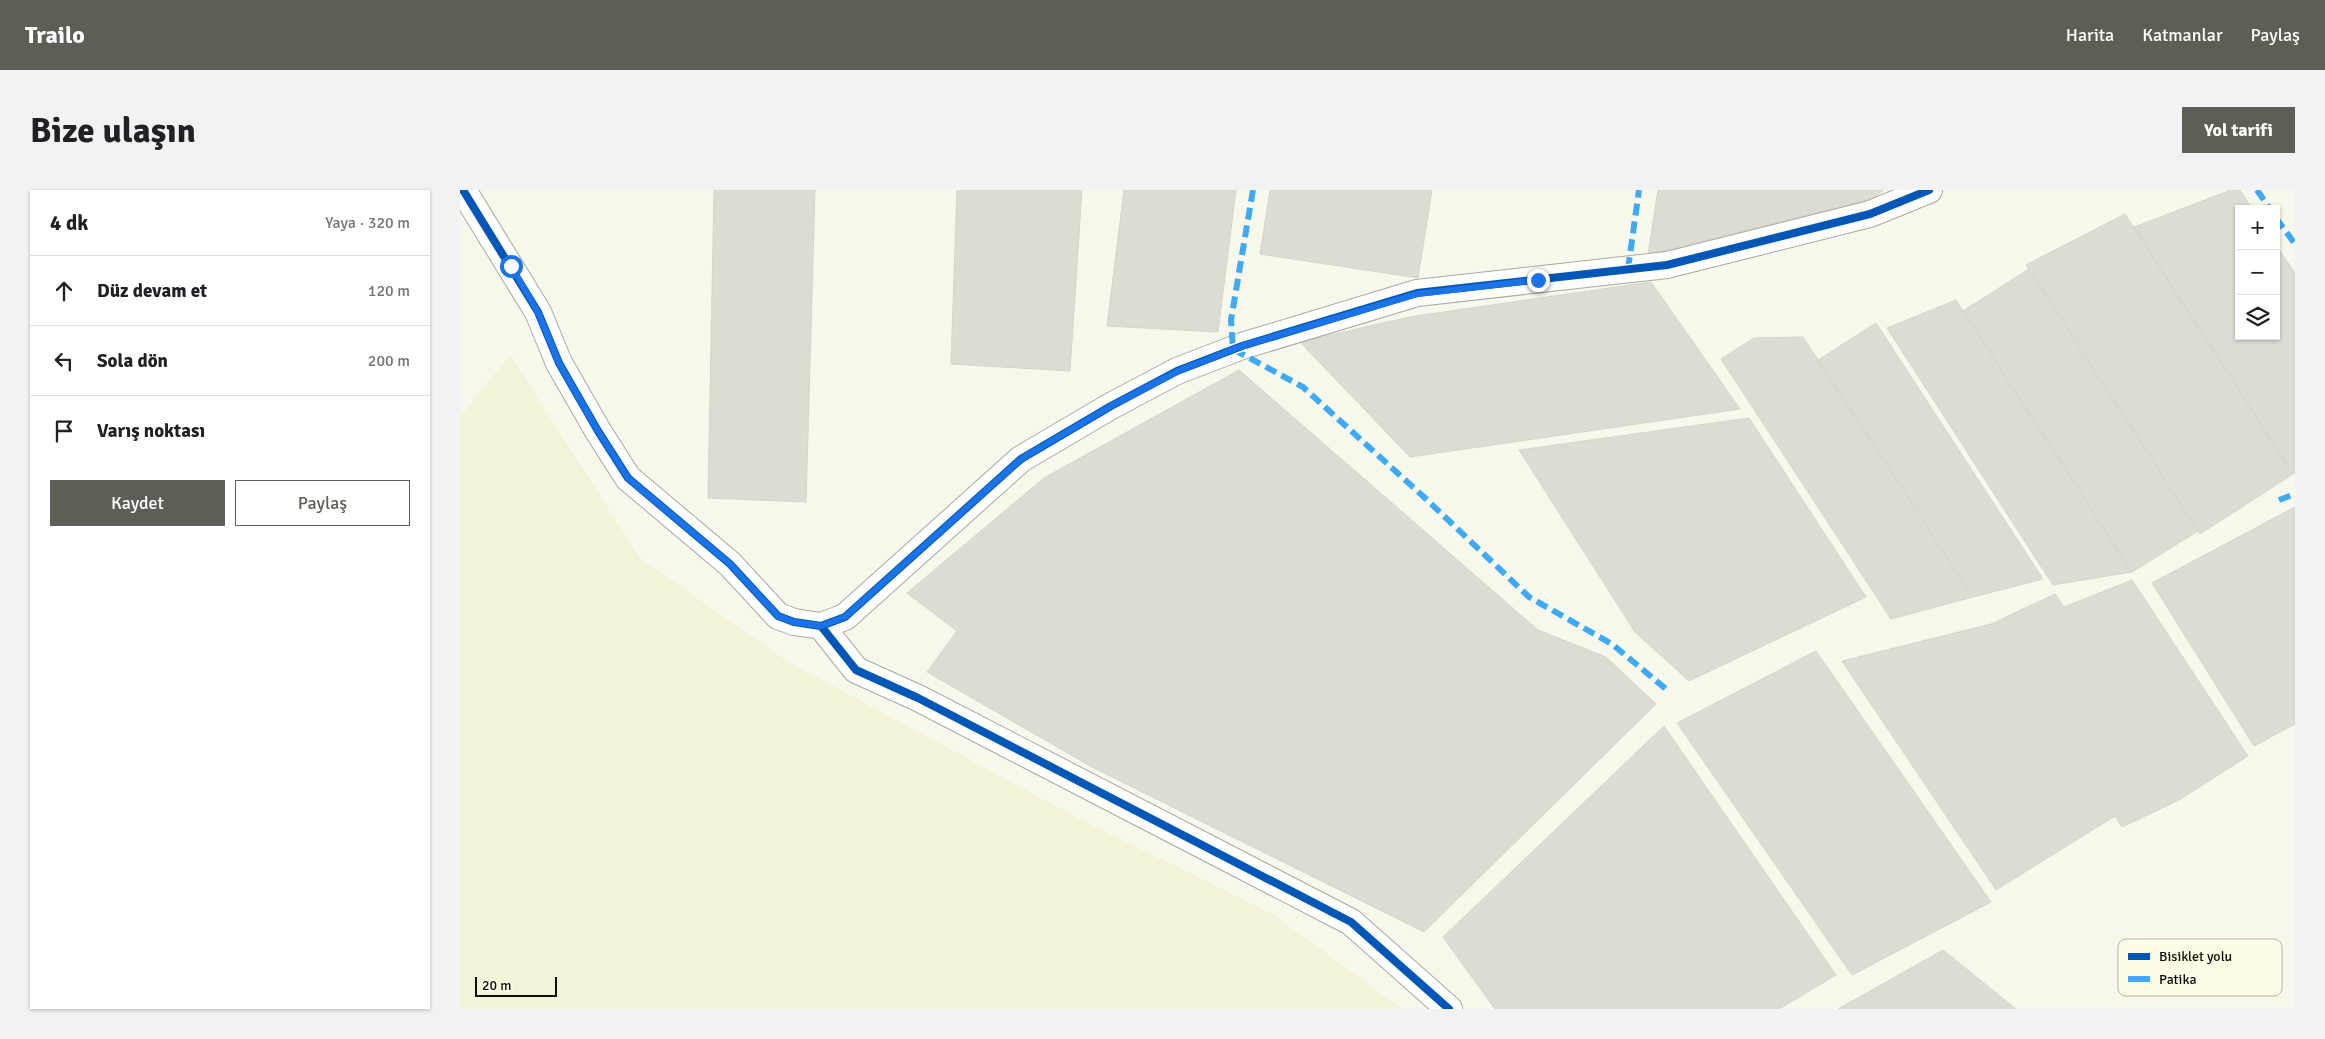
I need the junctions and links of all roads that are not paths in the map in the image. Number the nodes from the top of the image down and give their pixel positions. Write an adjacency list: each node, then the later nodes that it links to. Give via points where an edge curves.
1 (463, 190): 3 (street, via 533,304 559,363 628,478 730,564 778,616)
2 (1930, 190): 3 (street, via 1870,214 1667,265 1417,294 1242,346 1178,371 1021,459 845,617)
3 (821, 626): 4 (street, via 856,670 918,698 1351,922)
4 (1449, 1009)

